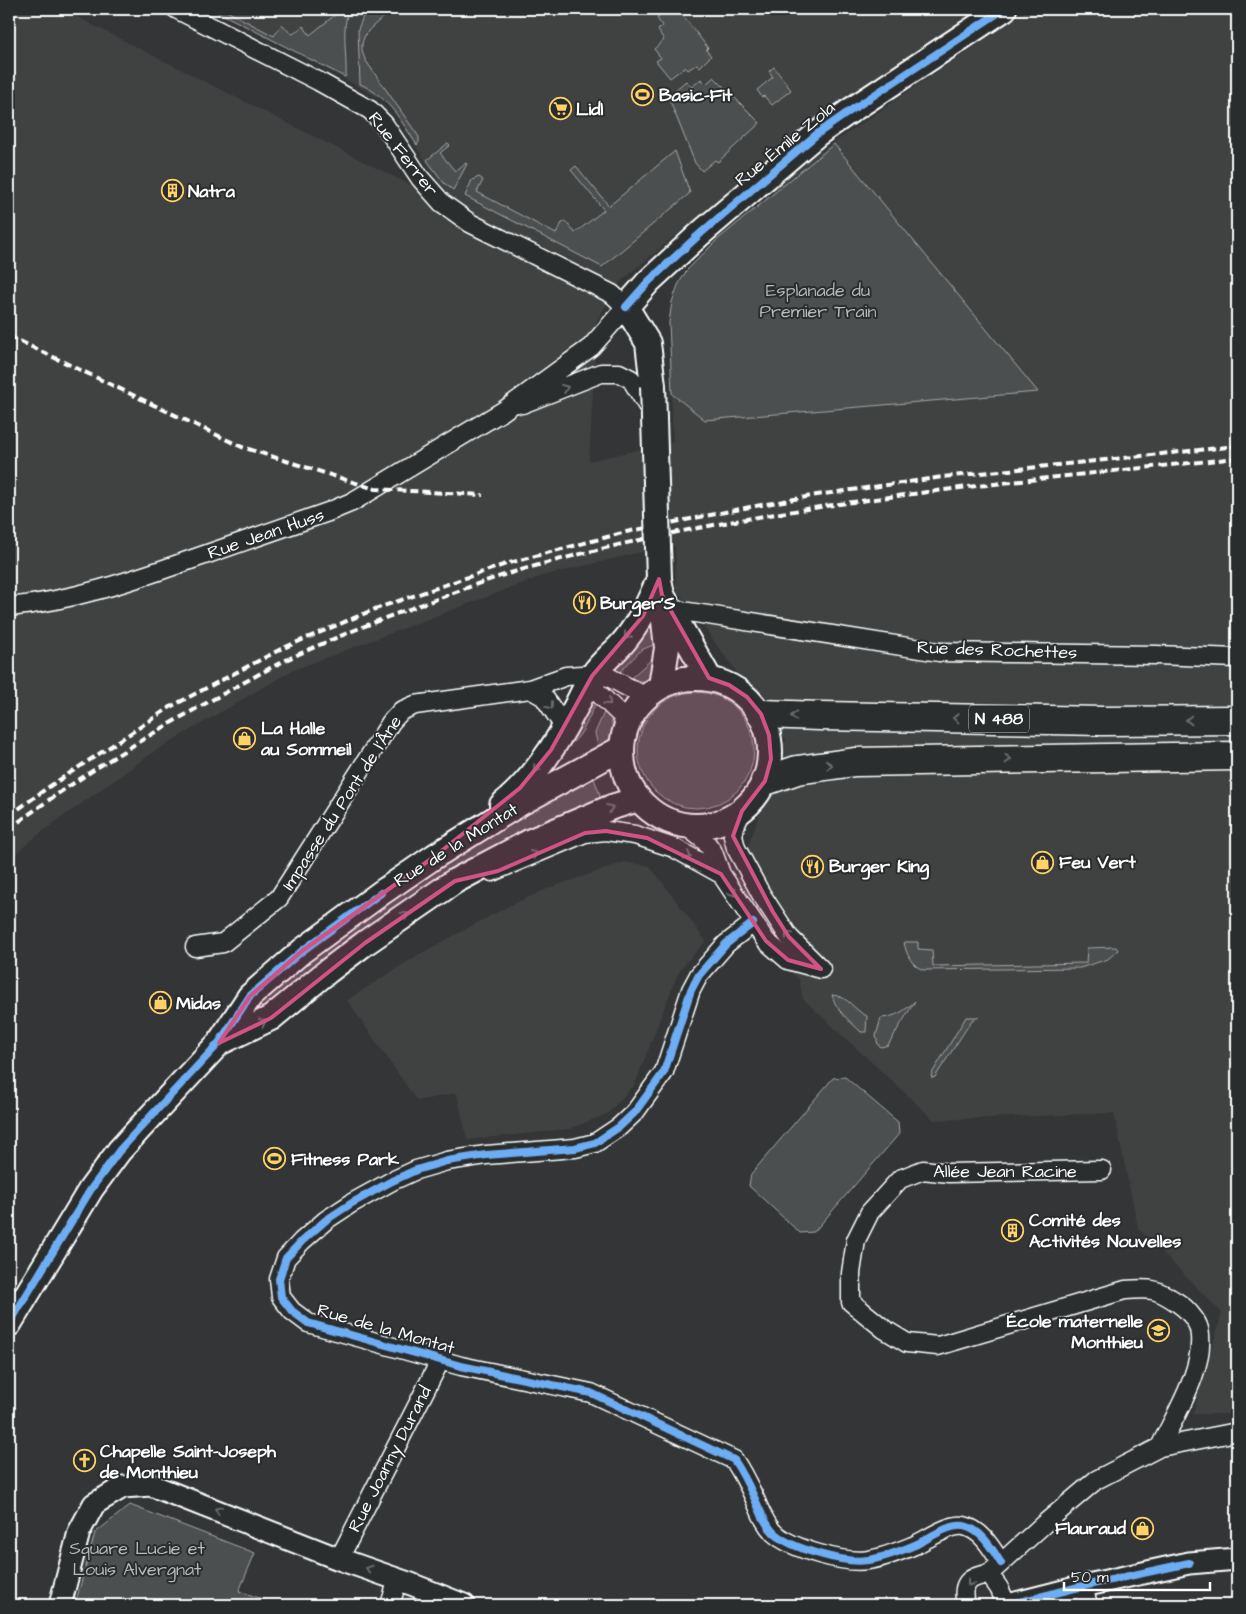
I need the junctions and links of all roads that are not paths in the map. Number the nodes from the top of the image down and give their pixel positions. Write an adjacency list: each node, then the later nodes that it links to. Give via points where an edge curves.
1 (176, 9): 3 (street, Rue Ferrer, via 370,110 442,203 470,223 612,294)
2 (1004, 9): 3 (main road, Rue Émile Zola, via 818,134 700,233)
3 (626, 307): 4 (main road, via 648,343); 5 (street, Rue Jean Huss, via 591,347)
4 (644, 386): 5 (street, Rue Jean Huss, one-way to 4, via 601,373 619,373); 6 (main road, bridge, via 653,416)
5 (502, 411): 7 (street, Rue Jean Huss, via 375,489 328,512 89,593)
6 (659, 579): 8 (main road, via 662,596); 10 (main road, one-way to 10, via 643,616); 13 (main road, via 667,648)
7 (9, 607)
8 (670, 609): 9 (street, Rue des Rochettes, via 939,652); 11 (main road)
9 (1237, 658)
10 (592, 676): 12 (street, Impasse du Pont de l'Âne, via 566,676); 13 (street, Impasse du Pont de l'Âne, via 605,675); 16 (main road); 17 (street, one-way to 17, via 598,692 620,715)
11 (709, 678): 13 (main road, via 684,678); 14 (main road, via 729,684 747,697)
12 (530, 689): 16 (street, one-way to 16, via 544,697); 27 (street, Impasse du Pont de l'Âne, via 415,705 402,711 391,722 279,898 224,943)
13 (654, 692): 17 (main road, via 634,711)
14 (761, 714): 15 (main road, N 488, one-way to 14, via 1102,721); 19 (main road, via 769,735 771,759)
15 (1237, 720)
16 (565, 728): 23 (main road, one-way to 23, via 536,769 505,803)
17 (624, 738): 20 (main road, via 623,766); 23 (main road, Rue de la Montat)
18 (1237, 756): 19 (main road, N 488, one-way to 18, via 797,770 856,762)
19 (765, 781): 21 (main road)
20 (638, 798): 22 (main road, via 652,812); 25 (main road, Rue de la Montat, one-way to 20, via 531,841)
21 (742, 811): 22 (main road, via 725,821 706,826); 26 (street, Rue de la Montat, one-way to 21, via 766,941 788,960 821,969 790,937 736,848 734,826)
22 (686, 826): 24 (street, Rue de la Montat, via 709,846)
23 (435, 856): 28 (main road, Rue de la Montat, via 302,951 250,996)
24 (721, 874): 25 (street, Rue de la Montat, one-way to 24, via 498,871 585,833 606,831 635,835 674,848); 26 (street, Rue de la Montat, one-way to 26)
25 (455, 881): 28 (main road, Rue de la Montat, one-way to 25, via 271,1018 343,960)
26 (753, 923): 31 (street, Rue de la Montat, via 726,944 699,975 664,1072 636,1112 619,1127 595,1143 575,1148 486,1155 416,1170 326,1220 286,1258 279,1279 282,1297 292,1311 308,1323)
27 (195, 947)
28 (219, 1044): 30 (main road, Rue de la Montat, via 119,1151 91,1189)
29 (1102, 1170): 33 (street, Allée Jean Racine, via 949,1173 923,1170 900,1179 870,1212 856,1240 851,1302 884,1329 907,1342 938,1346 1125,1290 1150,1288 1165,1294 1185,1308 1199,1328 1200,1354)
30 (9, 1324)
31 (441, 1359): 34 (street, Rue Joanny Durand); 36 (street, Rue de la Montat, via 591,1393 734,1460 765,1522 783,1540 797,1547 829,1557 866,1560 915,1545 952,1526 964,1526 979,1533)
32 (1237, 1432): 33 (street)
33 (1160, 1447): 36 (street, via 1096,1480)
34 (339, 1559): 37 (street, one-way to 34); 39 (street, one-way to 39, via 165,1489 151,1484 134,1485 123,1487 94,1504 79,1532)
35 (1237, 1559): 38 (street, via 1189,1562)
36 (995, 1568): 42 (street, one-way to 42, via 974,1576 966,1584); 43 (street, Rue de la Montat, via 999,1588)
37 (398, 1580): 40 (street); 41 (street)
38 (1086, 1596): 43 (street)
39 (60, 1605)
40 (390, 1605)
41 (464, 1605)
42 (966, 1605)
43 (1008, 1605)

